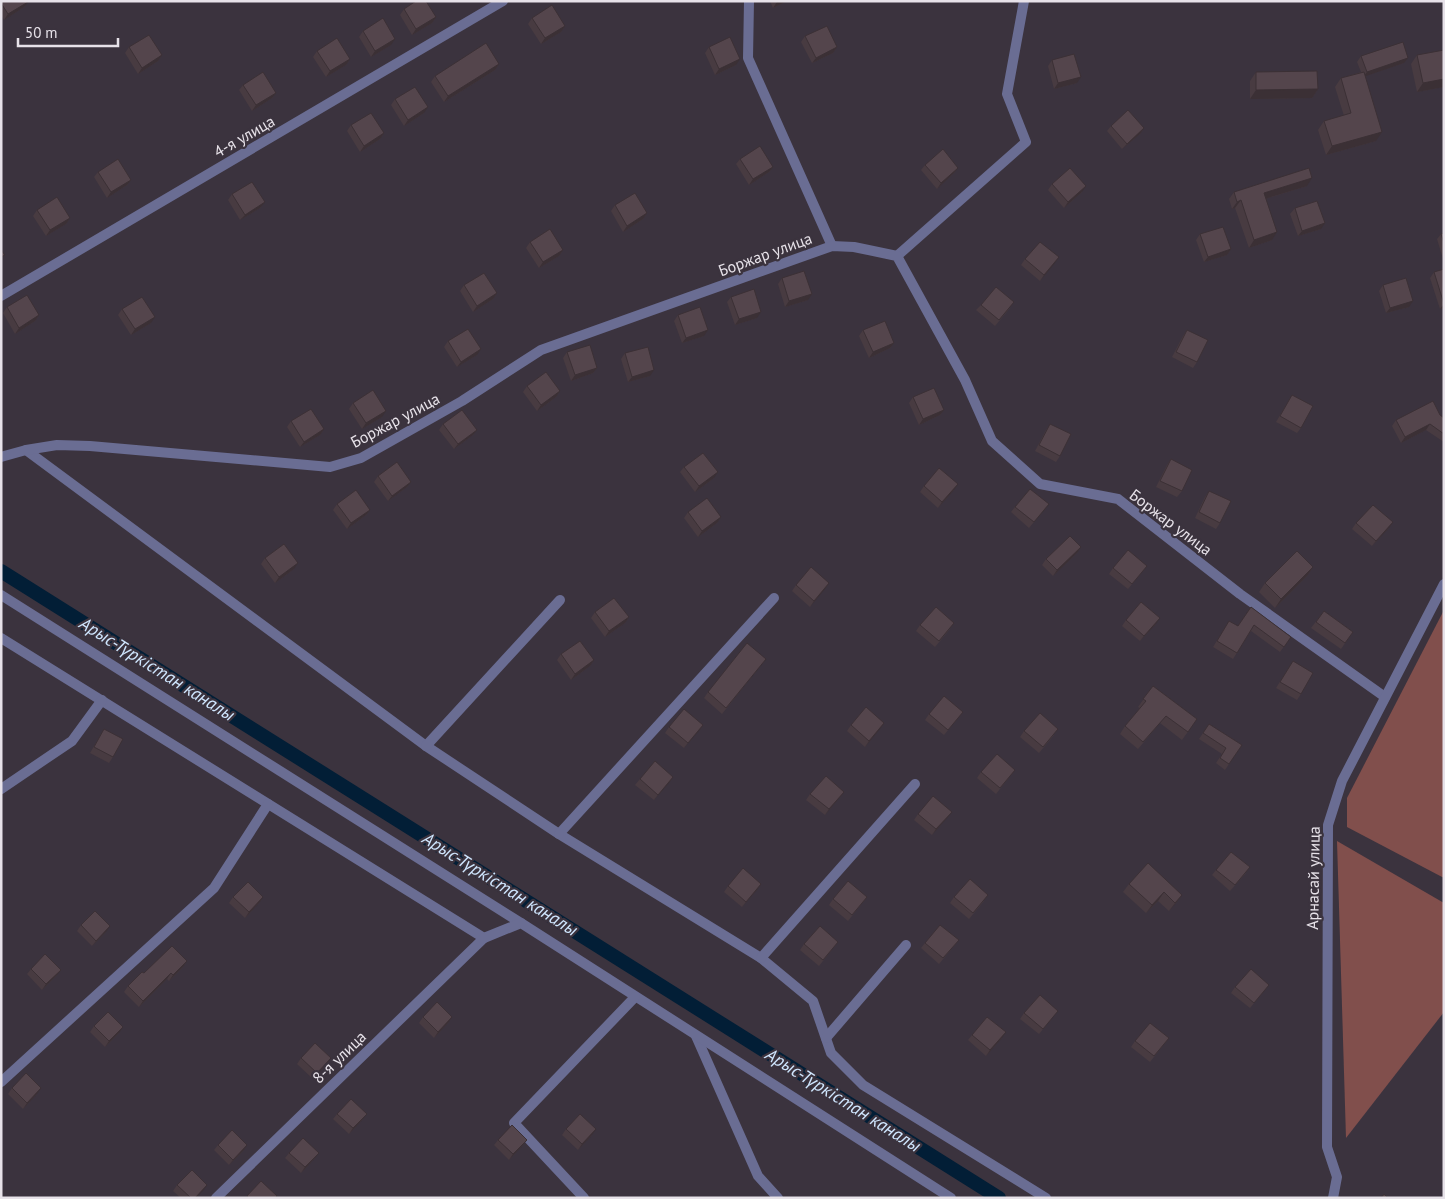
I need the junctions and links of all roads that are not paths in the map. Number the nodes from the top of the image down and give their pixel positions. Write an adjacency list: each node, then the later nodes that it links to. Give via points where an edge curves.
1 (503, 1): 6 (street, 4-я улица)
2 (749, 1): 4 (street, via 748,58)
3 (1024, 1): 5 (street, via 1007,94 1026,142)
4 (832, 246): 5 (street, Боржар улица); 7 (street, Боржар улица, via 542,350 462,401 360,458 330,466 90,446 57,445)
5 (898, 256): 14 (street, Боржар улица, via 965,380 992,441 1040,484 1118,500 1240,594)
6 (1, 296)
7 (26, 450): 8 (street, Боржар улица); 16 (street)
8 (1, 457)
9 (1444, 584): 14 (street, Арнасай улица)
10 (1, 595): 21 (street)
11 (774, 598): 20 (street)
12 (560, 600): 16 (street)
13 (1, 638): 15 (street)
14 (1385, 697): 34 (street, Арнасай улица, via 1342,781 1328,825 1327,1147 1336,1177)
15 (102, 700): 18 (street, via 72,741); 19 (street)
16 (426, 746): 20 (street)
17 (915, 784): 24 (street)
18 (1, 789)
19 (268, 804): 22 (street); 28 (street, via 214,888)
20 (559, 834): 24 (street)
21 (522, 923): 22 (street); 25 (street)
22 (484, 938): 29 (street, 8-я улица)
23 (906, 945): 27 (street)
24 (761, 958): 27 (street, via 813,1001)
25 (635, 997): 26 (street); 30 (street, via 514,1123)
26 (696, 1036): 31 (street, via 758,1176); 32 (street)
27 (826, 1038): 33 (street, via 831,1053 864,1085)
28 (1, 1082)
29 (216, 1198)
30 (584, 1198)
31 (778, 1198)
32 (951, 1198)
33 (1046, 1198)
34 (1333, 1198)

